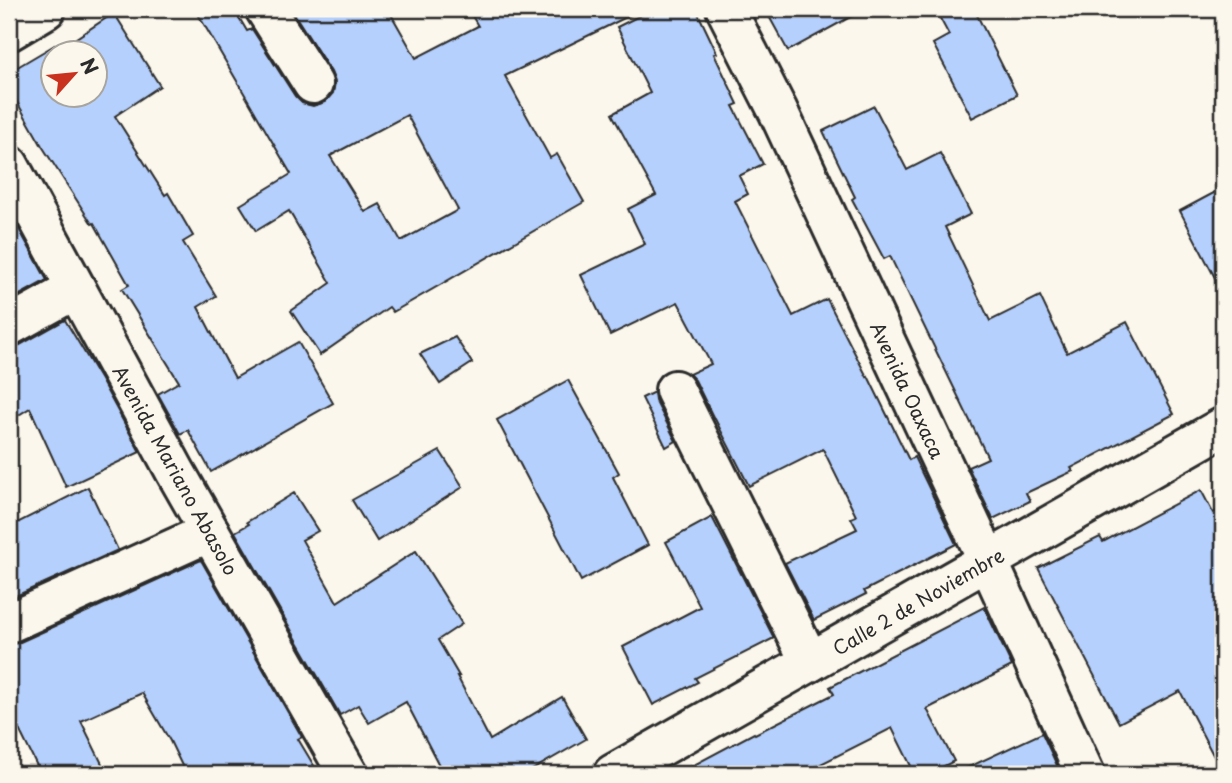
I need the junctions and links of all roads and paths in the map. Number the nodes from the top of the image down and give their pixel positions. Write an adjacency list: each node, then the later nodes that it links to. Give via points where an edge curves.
1 (47, 9): 4 (street)
2 (265, 9): 5 (street)
3 (726, 9): 12 (street, Avenida Oaxaca)
4 (9, 31)
5 (313, 84)
6 (9, 165): 7 (street, Avenida Mariano Abasolo)
7 (76, 289): 8 (street); 11 (street, Avenida Mariano Abasolo)
8 (9, 326)
9 (675, 390): 14 (street)
10 (1223, 427): 12 (street, Calle 2 de Noviembre)
11 (210, 533): 13 (street); 15 (street, Avenida Mariano Abasolo)
12 (988, 561): 14 (street, Calle 2 de Noviembre); 17 (street, Avenida Oaxaca)
13 (9, 623)
14 (810, 662): 16 (street, Calle 2 de Noviembre)
15 (348, 774)
16 (613, 774)
17 (1085, 774)

